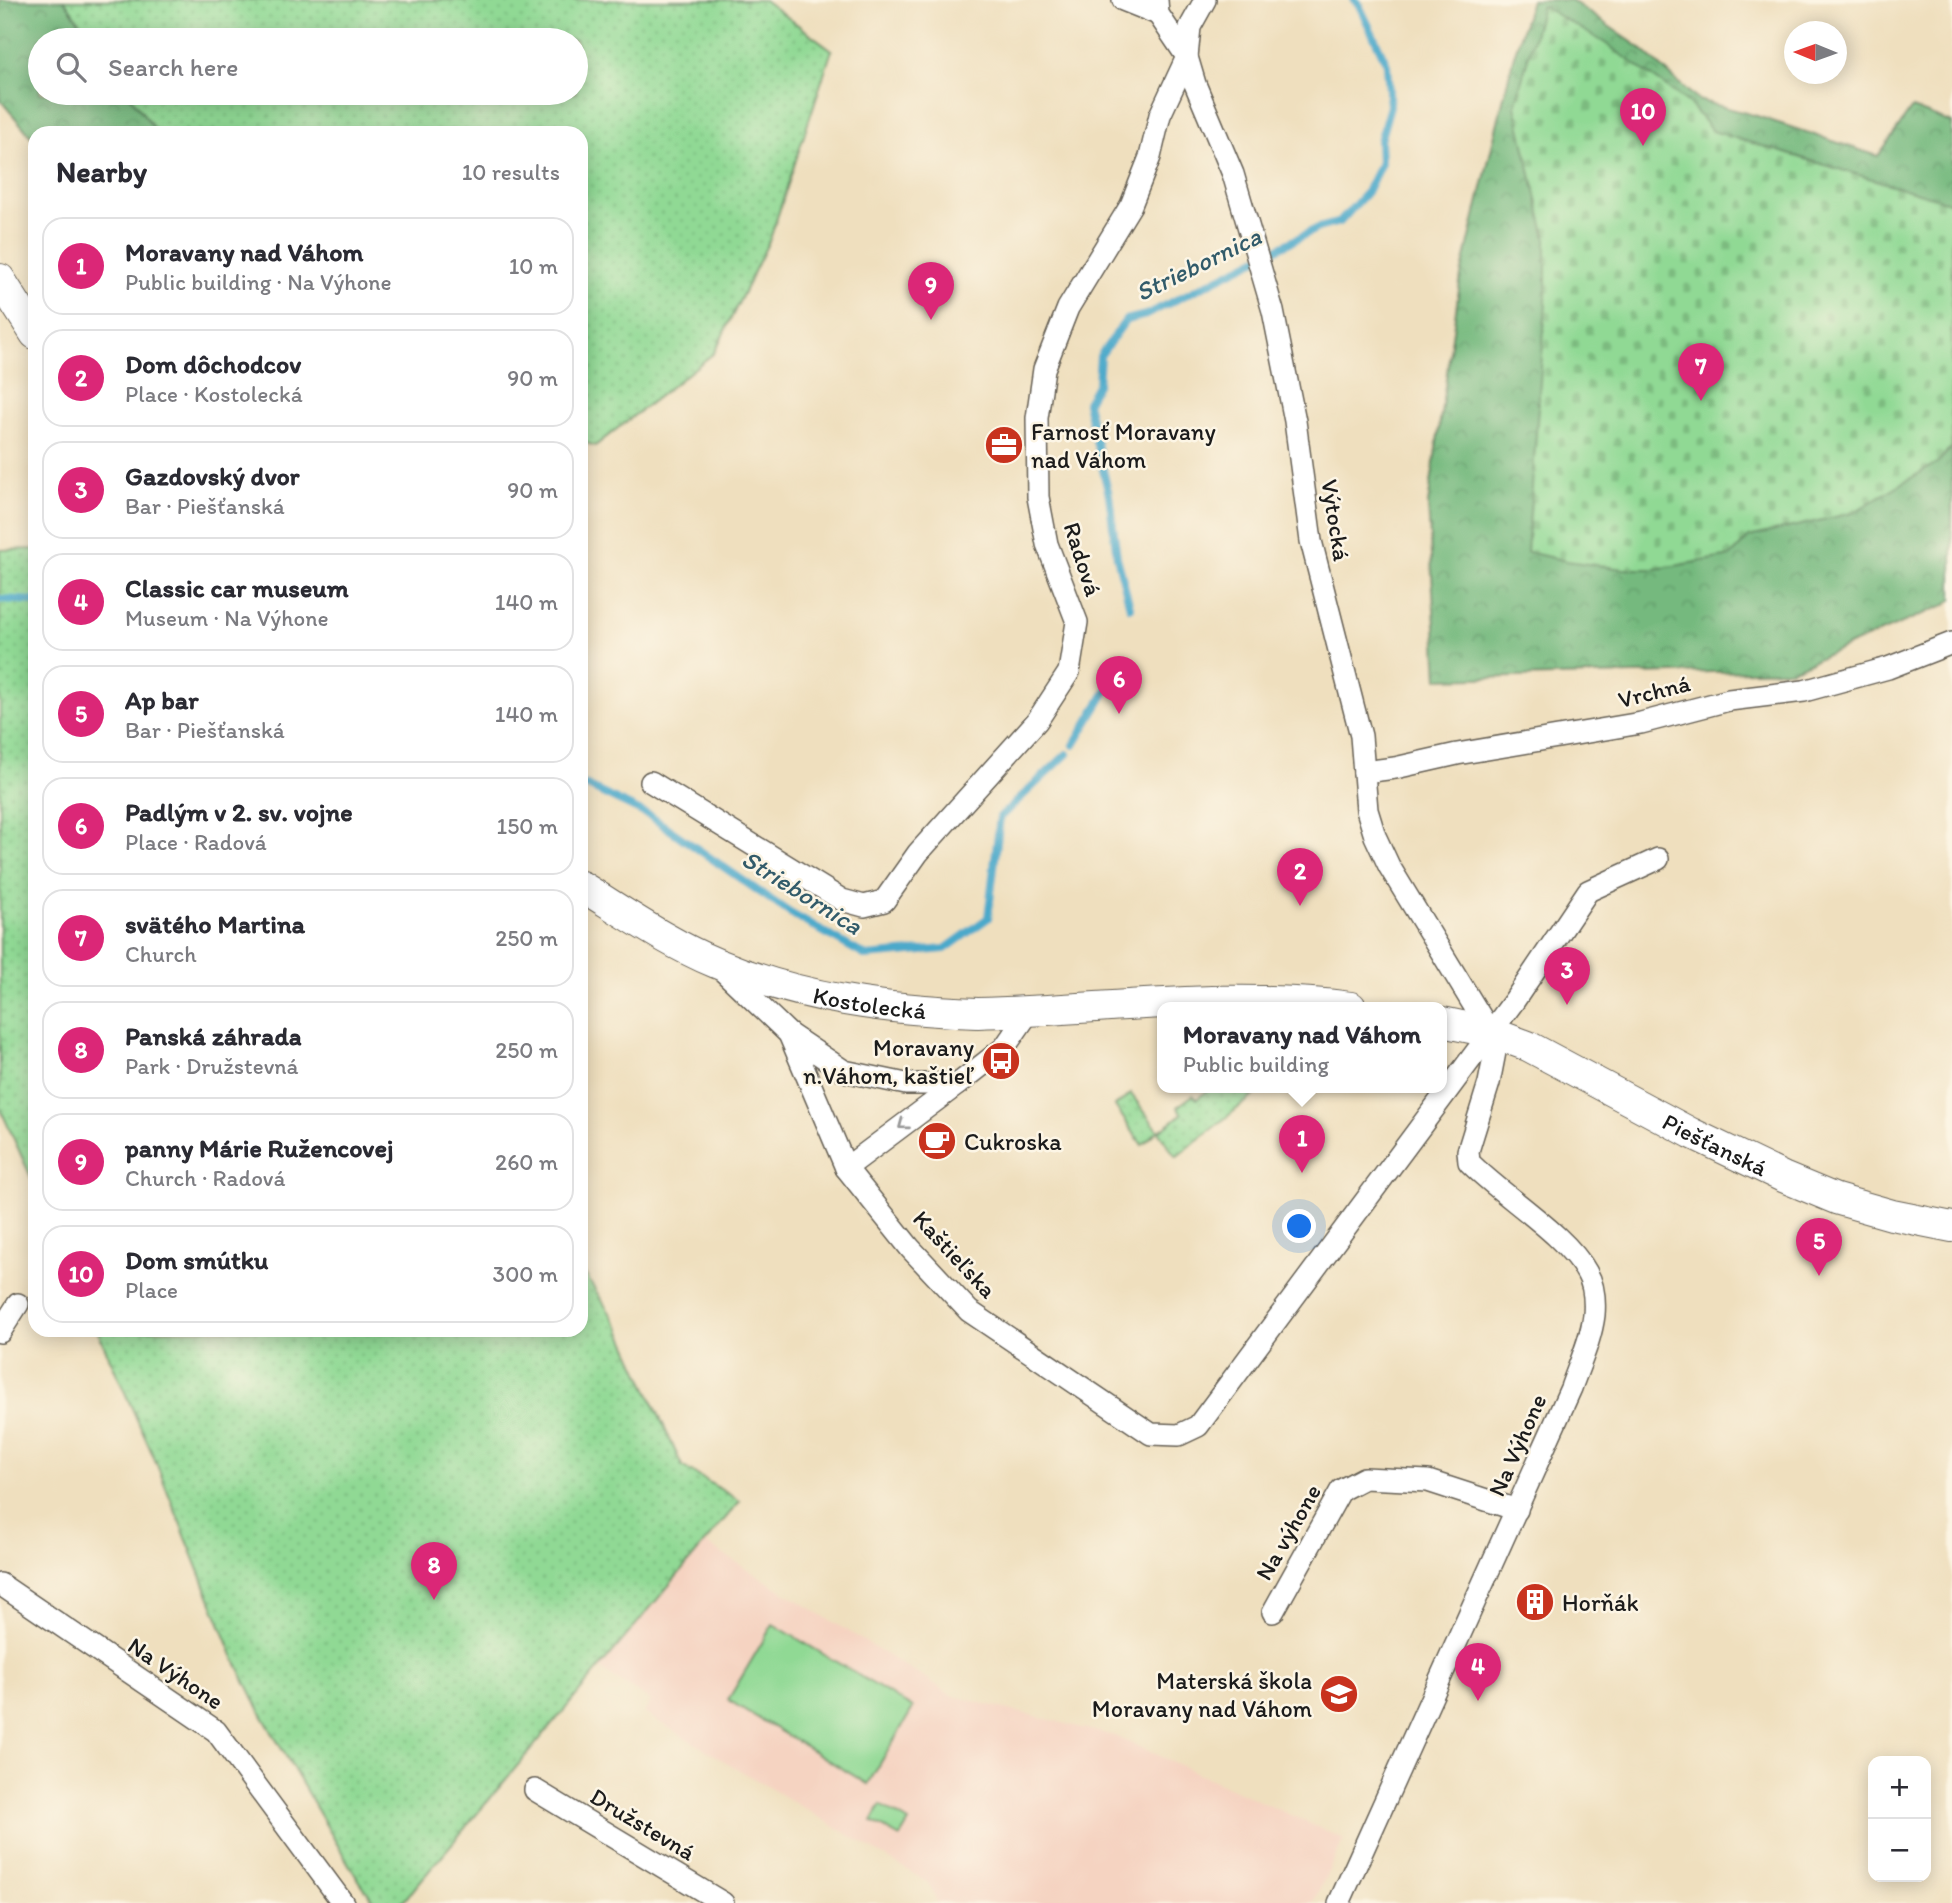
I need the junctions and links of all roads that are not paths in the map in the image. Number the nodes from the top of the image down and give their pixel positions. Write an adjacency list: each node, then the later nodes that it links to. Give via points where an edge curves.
1 (1123, 0): 3 (street)
2 (1205, 0): 4 (street, Výtocká, via 1191,27)
3 (1158, 7): 4 (street)
4 (1187, 57): 8 (street, Výtocká, via 1233,174 1264,281 1286,374 1311,541 1352,698); 9 (street, Radová, via 1160,115 1131,205 1068,308 1044,369 1037,418 1038,497 1047,544 1077,622 1069,672 1037,721 918,853 884,901 864,906 842,900)
5 (0, 279): 6 (main road)
6 (28, 323)
7 (1952, 643): 8 (street, Vrchná, via 1888,668 1804,691 1729,701 1587,734)
8 (1364, 772): 18 (street, Výtocká, via 1367,810 1389,866)
9 (651, 782)
10 (1658, 859): 18 (street, via 1588,891)
11 (588, 890): 12 (main road, Kostolecká)
12 (715, 963): 16 (main road, Kostolecká, via 777,985 842,1000 933,1011); 19 (street, Kostolecká)
13 (1166, 1002): 14 (main road, Kostolecká)
14 (1314, 1002)
15 (1157, 1003): 16 (main road, Kostolecká)
16 (1029, 1012): 20 (street, via 1003,1048)
17 (1447, 1022): 18 (main road)
18 (1490, 1032): 21 (street, Kaštieľska); 24 (main road, Piešťanská, via 1558,1060 1783,1177 1836,1199); 27 (street, Na Výhone, via 1495,1052 1468,1151 1469,1162 1561,1241 1588,1275 1594,1294 1591,1330 1571,1388)
19 (789, 1034): 20 (street, Kostolecká, via 844,1071 906,1084); 23 (street, Kostolecká)
20 (958, 1084): 23 (street, one-way to 23)
21 (1447, 1090)
22 (1445, 1093): 23 (street, Kaštieľska, via 1198,1426 1179,1435 1150,1434 969,1311 910,1248)
23 (846, 1168)
24 (1952, 1227)
25 (18, 1304): 26 (street)
26 (0, 1332)
27 (1517, 1510): 29 (street, Na výhone, via 1428,1481 1364,1478 1341,1490); 33 (street, Na Výhone)
28 (0, 1584): 31 (street, Na Výhone, via 216,1731)
29 (1273, 1612)
30 (535, 1790): 32 (street, Družstevná)
31 (343, 1903)
32 (723, 1903)
33 (1339, 1903)

